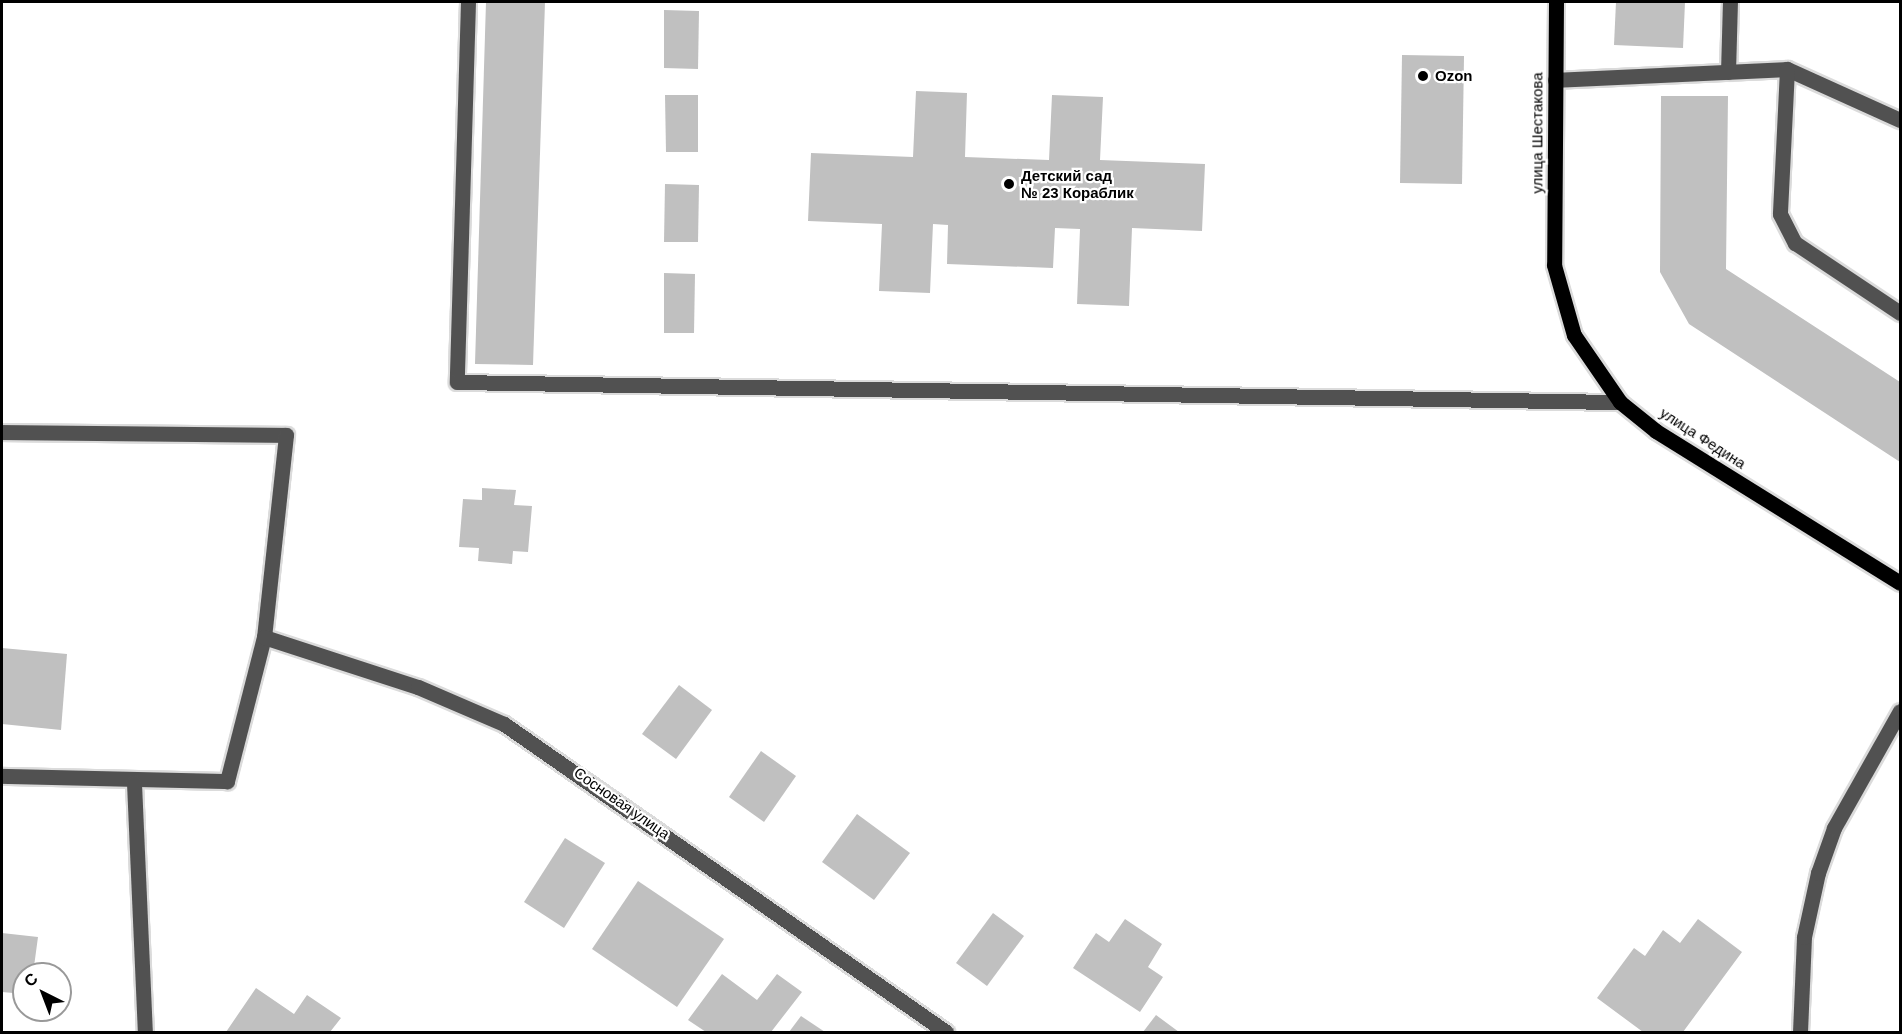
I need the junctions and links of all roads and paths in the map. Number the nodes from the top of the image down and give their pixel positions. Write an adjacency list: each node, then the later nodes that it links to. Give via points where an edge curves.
1 (468, 2): 10 (street, via 457,382)
2 (1556, 2): 6 (main road, улица Шестакова)
3 (1730, 2): 5 (street)
4 (1786, 69): 5 (street); 7 (street); 9 (street, via 1780,214 1795,243)
5 (1728, 72): 6 (street)
6 (1555, 80): 8 (main road, улица Шестакова)
7 (1900, 120)
8 (1554, 265): 10 (main road, улица Федина, via 1574,335)
9 (1900, 313)
10 (1620, 402): 12 (main road, улица Федина, via 1656,431)
11 (2, 432): 13 (street, via 286,435)
12 (1900, 582)
13 (264, 637): 16 (street, via 227,781); 18 (street, Сосновая улица, via 418,687 504,724)
14 (1900, 711): 19 (street, via 1834,828 1818,873 1804,937)
15 (2, 776): 16 (street)
16 (134, 783): 17 (street)
17 (146, 1032)
18 (946, 1032)
19 (1800, 1032)

